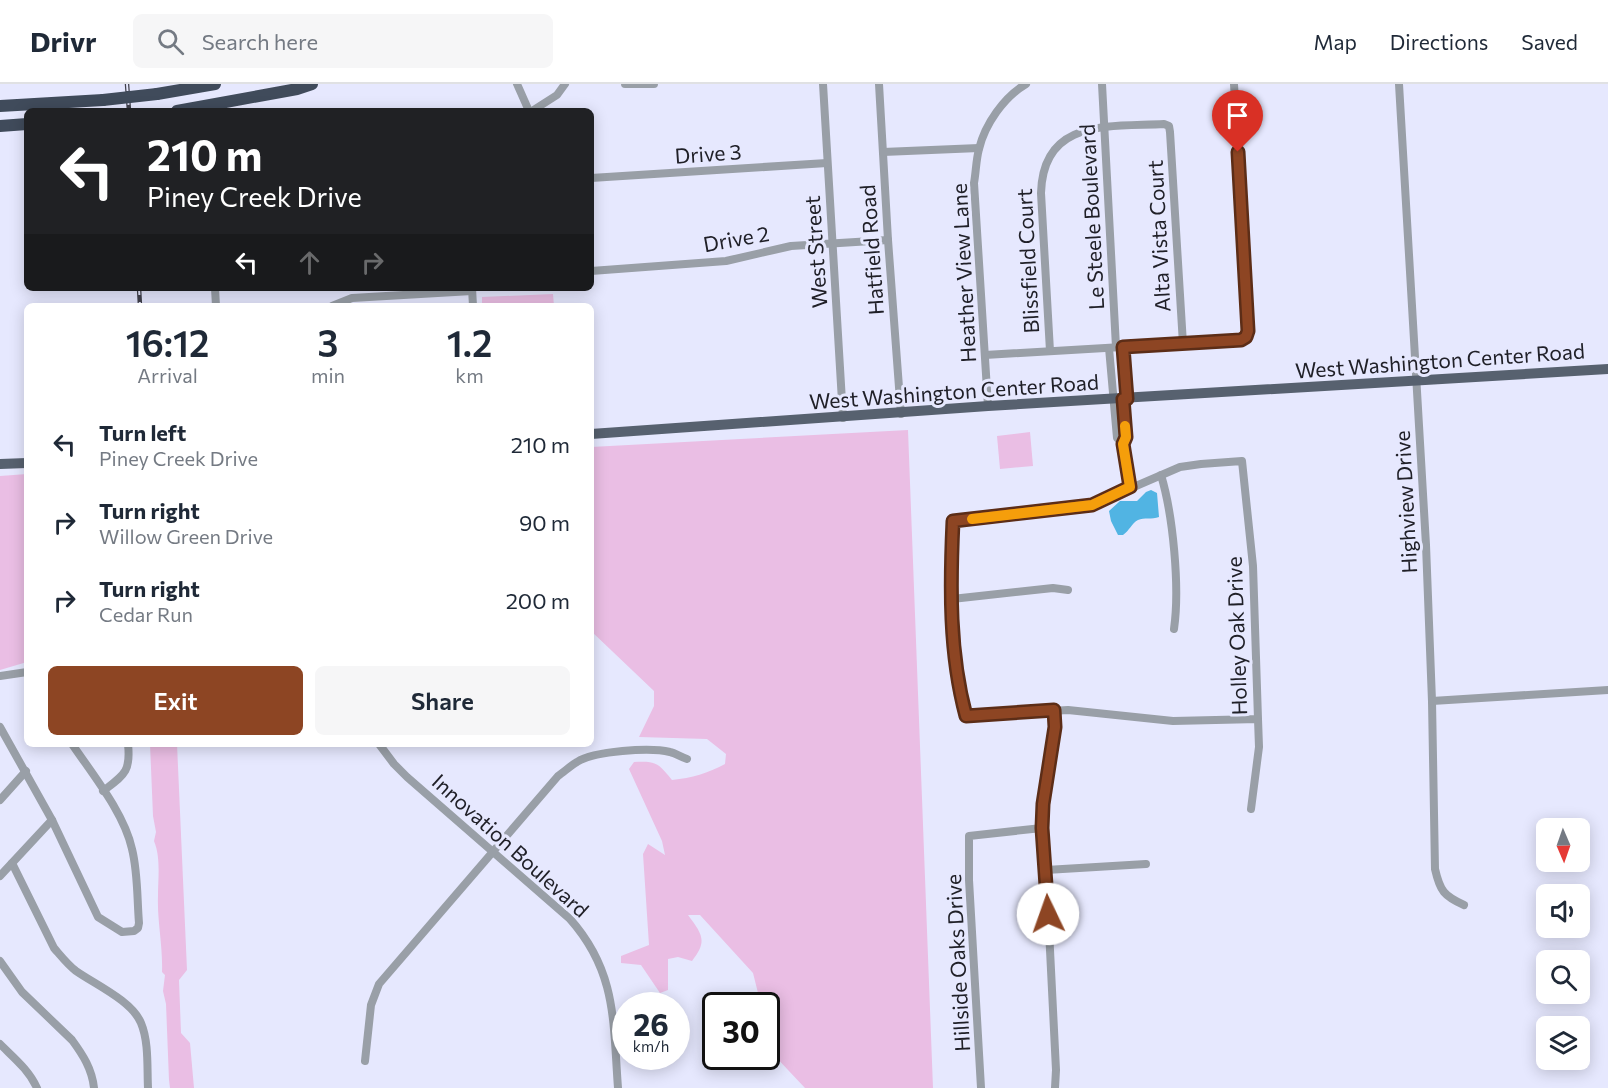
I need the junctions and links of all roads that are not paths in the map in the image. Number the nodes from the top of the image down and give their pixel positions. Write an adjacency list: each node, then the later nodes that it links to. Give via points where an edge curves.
1 (215, 84): 13 (highway, bridge, via 103,100)
2 (312, 84): 14 (highway)
3 (516, 84): 15 (street)
4 (565, 84): 16 (street, via 557,95)
5 (625, 84): 6 (street)
6 (654, 84)
7 (823, 84): 23 (street, West Street)
8 (879, 84): 22 (street, Hatfield Road)
9 (1026, 84): 21 (street, Heather View Lane, via 997,111)
10 (1102, 84): 20 (street, Le Steele Boulevard)
11 (1234, 84): 30 (street, via 1248,331 1241,340)
12 (1399, 84): 35 (street, Highview Drive)
13 (0, 106)
14 (193, 108)
15 (528, 108)
16 (535, 108)
17 (24, 124): 18 (highway)
18 (0, 126)
19 (1169, 126): 20 (street, Blissfield Court); 30 (street, Alta Vista Court)
20 (1104, 128): 31 (street, Le Steele Boulevard); 32 (street, Blissfield Court, via 1066,137 1054,148 1041,177)
21 (979, 148): 22 (street); 33 (street, Heather View Lane, via 974,183)
22 (883, 152): 25 (street, Hatfield Road)
23 (827, 163): 24 (street, Drive 3); 26 (street, West Street)
24 (594, 178)
25 (888, 240): 26 (street, Drive 2); 38 (street, Hatfield Road)
26 (834, 244): 27 (street, Drive 2, via 791,246 726,261); 39 (street, West Street)
27 (594, 271)
28 (445, 291): 29 (street, via 352,298)
29 (340, 303)
30 (1182, 344): 31 (street)
31 (1116, 347): 32 (street); 36 (street, Le Steele Boulevard); 36 (street, Le Steele Boulevard)
32 (1050, 351): 33 (street)
33 (985, 355): 37 (street, Heather View Lane)
34 (1608, 369): 35 (main road, West Washington Center Road)
35 (1415, 380): 36 (main road, West Washington Center Road); 51 (street, Highview Drive)
36 (1121, 399): 37 (main road, West Washington Center Road); 44 (street)
37 (988, 406): 38 (main road, West Washington Center Road)
38 (902, 414): 39 (main road, West Washington Center Road)
39 (843, 418): 40 (main road, West Washington Center Road)
40 (594, 434)
41 (24, 463): 42 (main road)
42 (0, 464)
43 (1161, 475): 44 (street); 47 (street, via 1174,563); 53 (street, Holley Oak Drive, via 1191,465 1242,461 1253,566)
44 (1130, 487): 46 (street, via 1092,505 953,521)
45 (1068, 590): 46 (street, via 1053,588)
46 (952, 599): 52 (street, via 957,682 966,716)
47 (1173, 629)
48 (24, 673): 49 (street)
49 (0, 676)
50 (1608, 690): 51 (street)
51 (1432, 701): 70 (street, Highview Drive, via 1435,870 1444,893)
52 (1054, 710): 53 (street, via 1173,721); 64 (street)
53 (1258, 719): 62 (street, Holley Oak Drive, via 1259,747)
54 (0, 727): 59 (street)
55 (74, 747): 60 (street)
56 (128, 747): 60 (street, via 125,774)
57 (381, 747): 65 (street, Innovation Boulevard, via 407,777)
58 (687, 759): 65 (street, via 654,750 611,753 577,761 558,776)
59 (26, 771): 61 (street); 63 (street)
60 (103, 791): 63 (street, via 122,821 132,849 139,923 134,931 122,932 98,916)
61 (0, 800)
62 (1251, 809)
63 (52, 820): 66 (street)
64 (1042, 828): 68 (street); 78 (street, Hillside Oaks Drive, via 969,836)
65 (492, 852): 73 (street, via 379,984 371,1005); 77 (street, Innovation Boulevard, via 570,919 592,947 608,986)
66 (12, 863): 69 (street); 76 (street, via 62,958 136,1013 145,1033)
67 (1146, 864): 68 (street)
68 (1046, 870): 79 (street)
69 (0, 876)
70 (1464, 905)
71 (0, 961): 75 (street, via 22,992 79,1049 87,1060)
72 (0, 1044): 74 (street, via 21,1064)
73 (365, 1061)
74 (37, 1088)
75 (94, 1088)
76 (148, 1088)
77 (618, 1088)
78 (981, 1088)
79 (1055, 1088)

